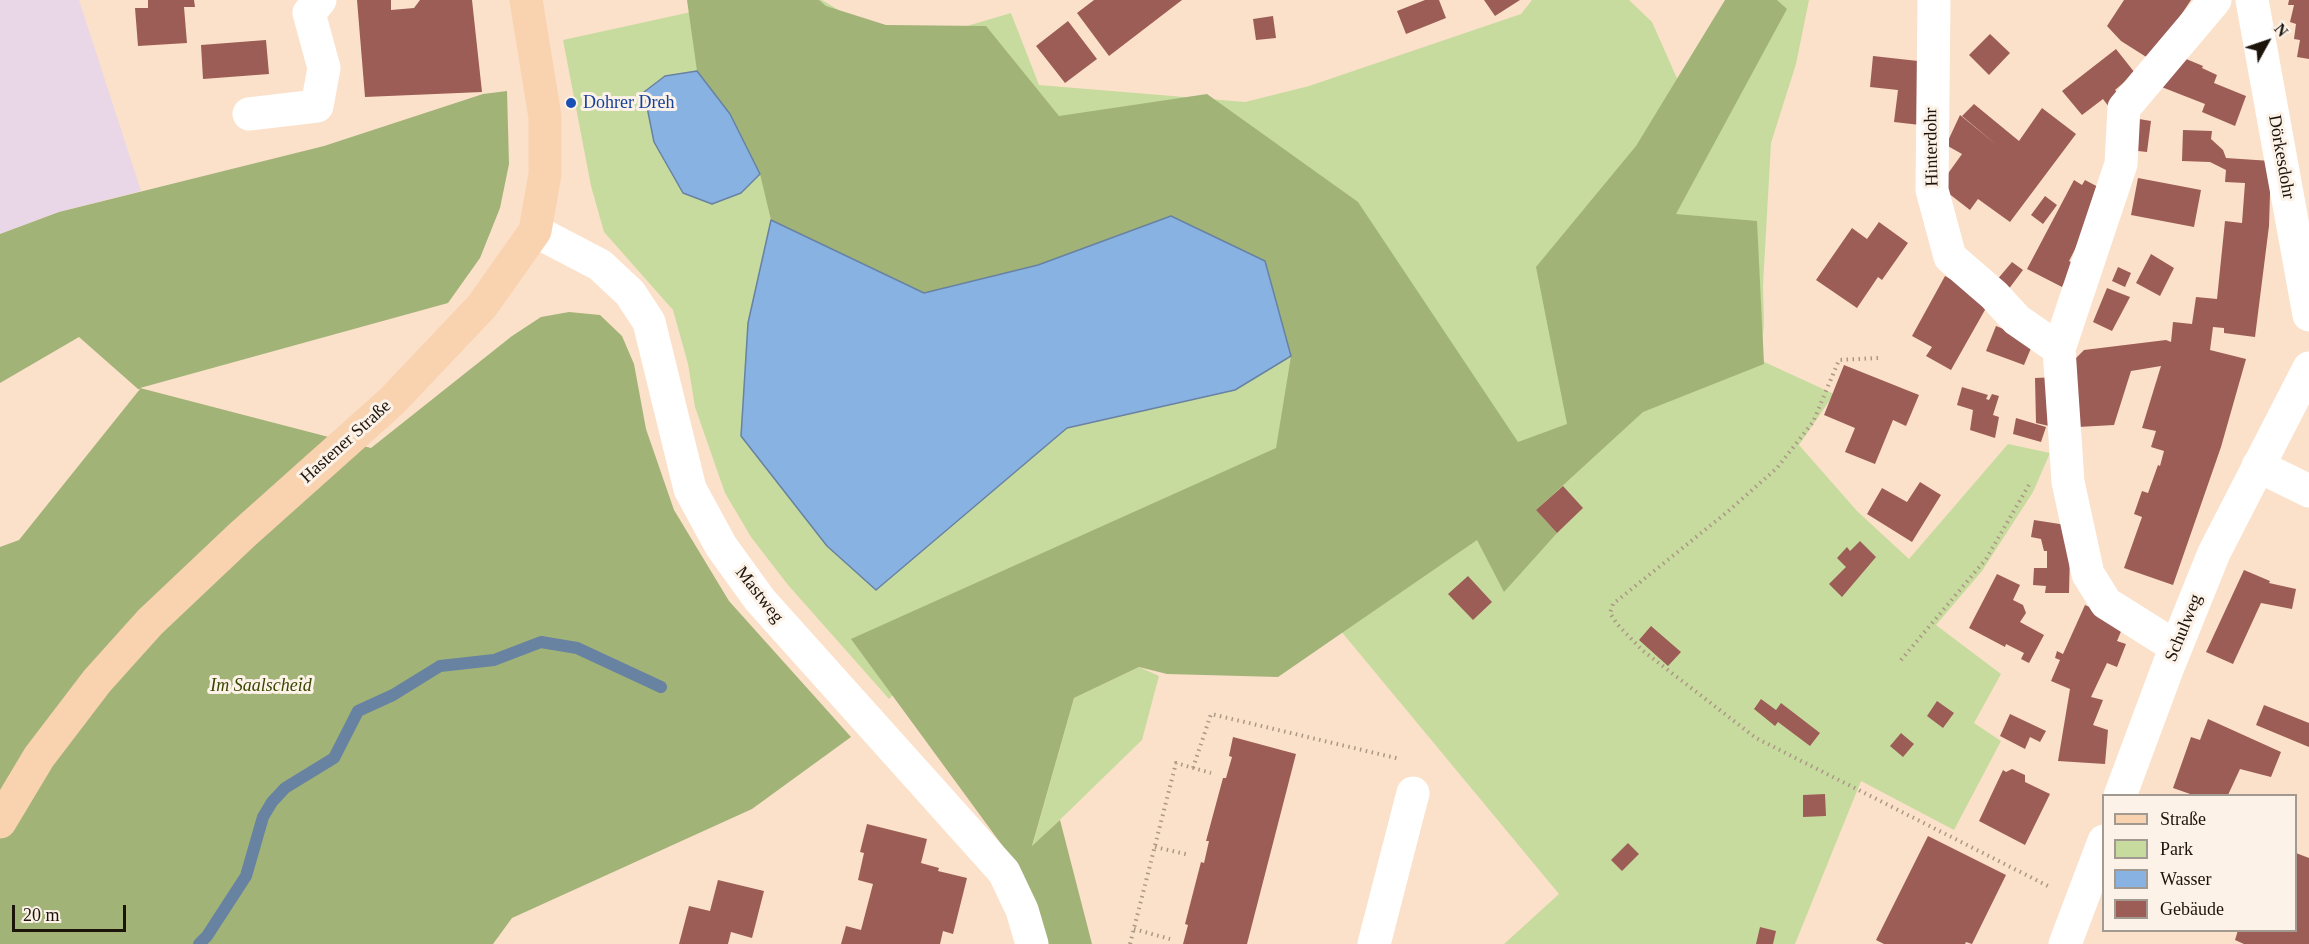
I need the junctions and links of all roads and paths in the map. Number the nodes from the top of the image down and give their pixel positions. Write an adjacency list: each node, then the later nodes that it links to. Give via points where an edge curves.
1 (320, 0): 6 (street, via 309,13 324,68 317,106)
2 (526, 0): 7 (main road, Hastener Straße, via 545,117 545,174)
3 (1934, 0): 9 (street, Hinterdohr, via 1932,190 1950,257 2017,320)
4 (2215, 0): 9 (street, via 2124,108 2121,164)
5 (2252, 0): 8 (street, Dörkesdohr)
6 (249, 114)
7 (536, 231): 21 (main road, Hastener Straße, via 482,306 392,400 150,622 97,681 39,757); 28 (street, Mastweg, via 600,265 630,293 649,322 690,489 721,546 760,600 1004,872 1022,910)
8 (2309, 315)
9 (2059, 349): 12 (street)
10 (1878, 358): 25 (path, via 1839,360 1813,422 1777,468 1613,604 1610,613 1642,650 1756,738)
11 (2309, 368): 13 (street, Schulweg)
12 (2067, 456): 15 (street, via 2068,482 2088,574 2106,603); 16 (path, via 2047,456 1986,559)
13 (2258, 466): 14 (street); 15 (street, Schulweg, via 2214,553)
14 (2309, 491)
15 (2176, 647): 20 (street, Schulweg)
16 (1901, 660)
17 (1193, 768): 18 (path); 19 (path, via 1211,714 1400,759 1395,792); 23 (path, via 1176,763)
18 (1211, 773)
19 (1413, 794): 30 (street)
20 (2120, 794)
21 (0, 822)
22 (2102, 844): 25 (street)
23 (1155, 847): 24 (path); 26 (path)
24 (1190, 855)
25 (2081, 902): 31 (street)
26 (1134, 929): 27 (path); 29 (path)
27 (1170, 939)
28 (1032, 944)
29 (1130, 944)
30 (1374, 944)
31 (2065, 944)

